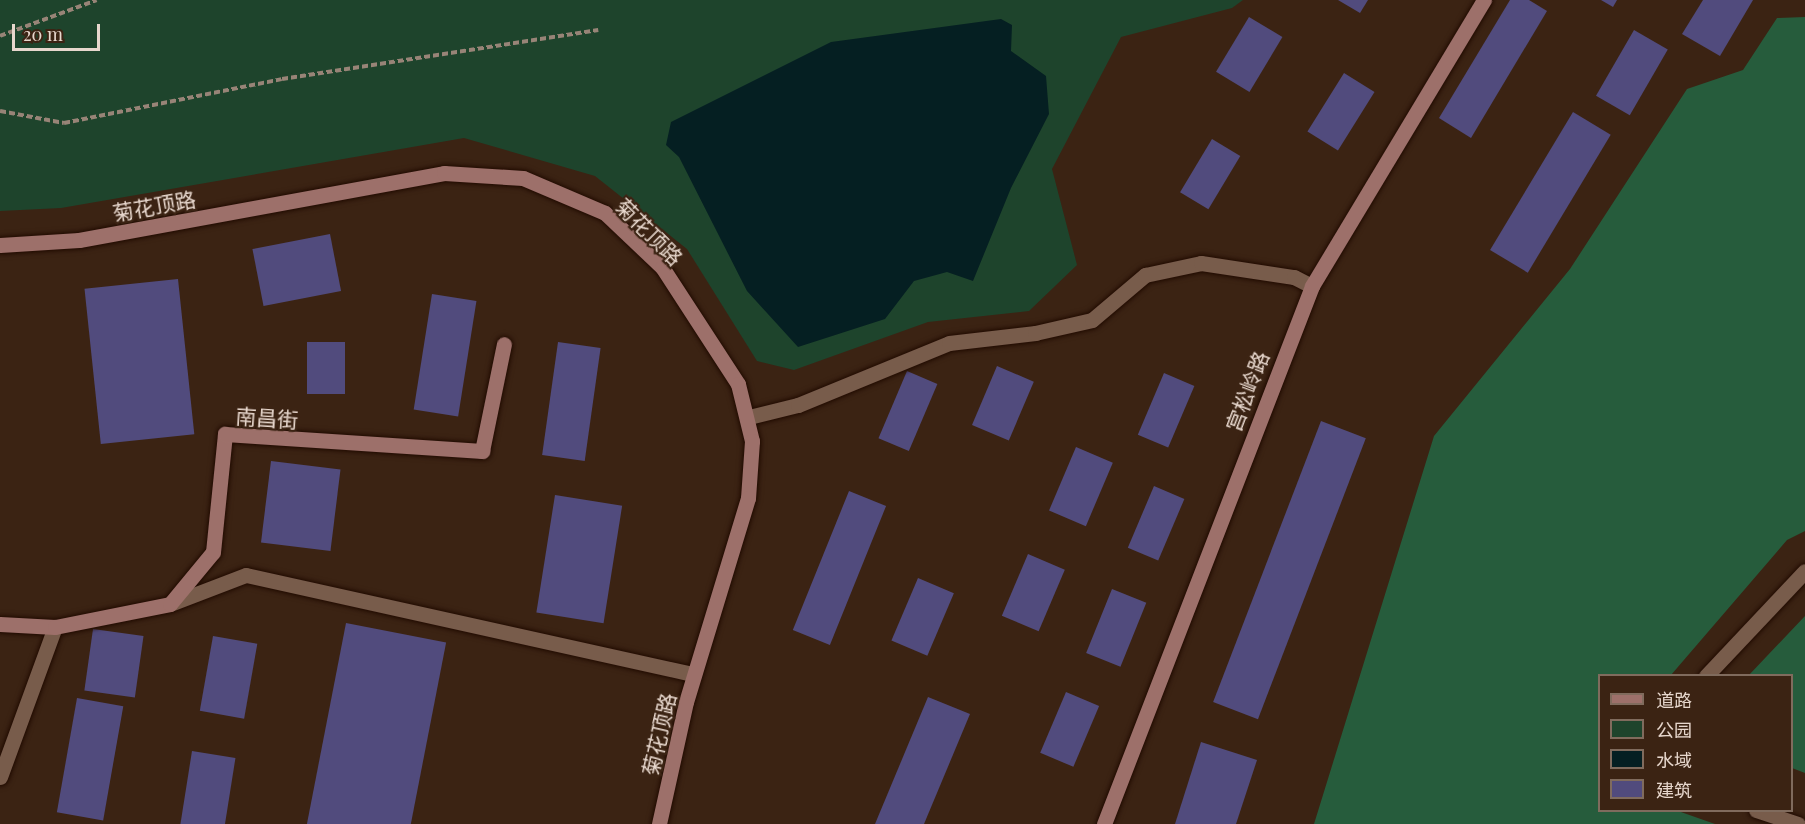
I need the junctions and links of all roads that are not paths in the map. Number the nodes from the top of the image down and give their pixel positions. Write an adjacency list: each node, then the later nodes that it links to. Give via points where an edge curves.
1 (1484, 0): 3 (street, 宫松岭路)
2 (0, 245): 5 (street, 菊花顶路, via 79,240 444,173 523,178 605,213 662,267 738,384)
3 (1312, 286): 5 (street, via 1294,277 1201,263 1145,275 1092,320 1035,333 949,343 798,405); 15 (street, 宫松岭路)
4 (504, 344): 7 (street, 南昌街, via 482,451 225,435 213,552)
5 (749, 417): 10 (street, 菊花顶路, via 752,441 748,498)
6 (1805, 571): 11 (street)
7 (170, 604): 9 (street); 10 (street, via 246,575)
8 (0, 624): 9 (street)
9 (56, 627): 12 (street)
10 (694, 674): 14 (street, 菊花顶路)
11 (1707, 674)
12 (0, 777)
13 (1762, 812): 16 (street)
14 (659, 824)
15 (1104, 824)
16 (1798, 824)

